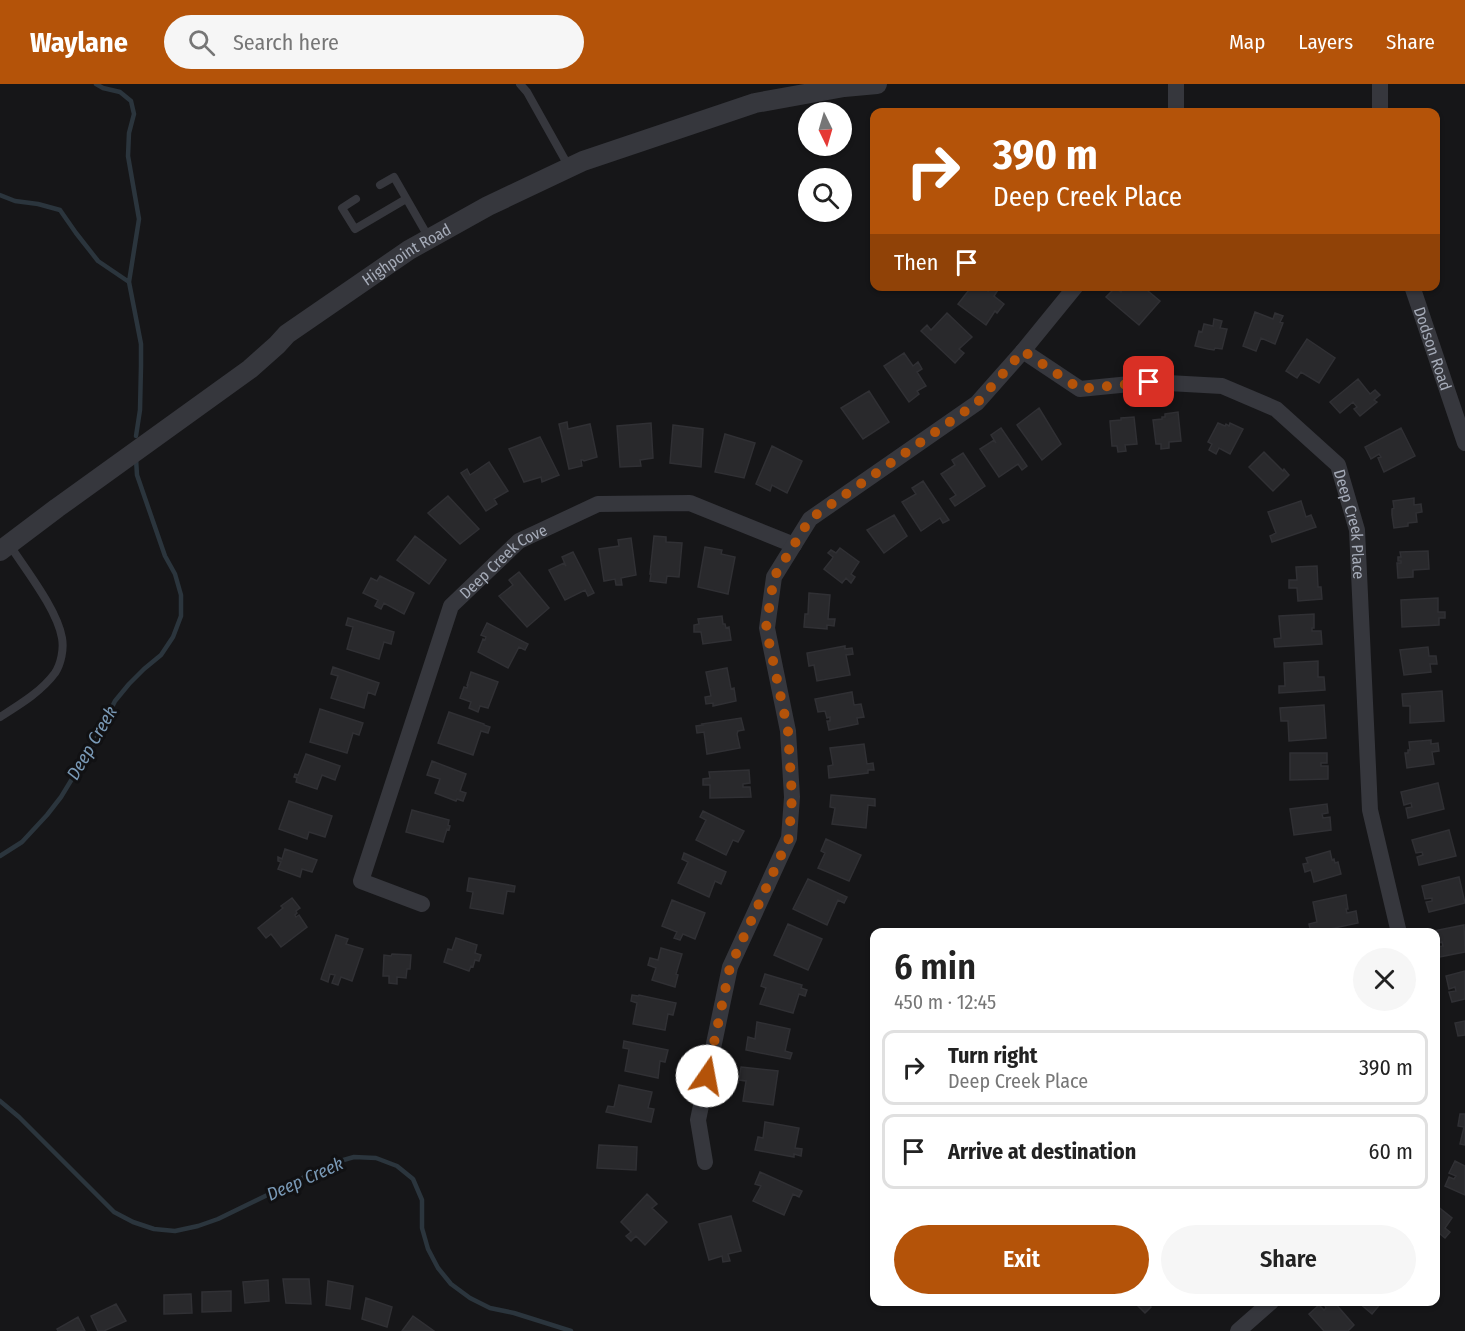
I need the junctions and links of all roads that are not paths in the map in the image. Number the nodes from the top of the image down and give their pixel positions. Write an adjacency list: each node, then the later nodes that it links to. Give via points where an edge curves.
1 (520, 84): 7 (lane)
2 (877, 84): 7 (street, Highpoint Road, via 755,103)
3 (1176, 84): 5 (street)
4 (1380, 84): 6 (street)
5 (1176, 108)
6 (1380, 108)
7 (570, 168): 11 (street, Highpoint Road)
8 (380, 185): 10 (lane, via 393,177)
9 (356, 199): 10 (lane, via 342,207 355,229)
10 (406, 199): 11 (lane)
11 (429, 238): 17 (street, Highpoint Road, via 287,334 250,369)
12 (1072, 291): 14 (street)
13 (1414, 291): 15 (street, Dodson Road)
14 (1023, 351): 16 (street, via 977,403 810,519); 20 (street, Deep Creek Place, via 1080,389 1149,382 1222,386 1276,409 1338,465 1357,530 1370,810)
15 (1465, 443)
16 (794, 545): 19 (street, Deep Creek Cove, via 690,502 598,504 519,541 451,606 361,881); 21 (street, via 774,577 766,628 788,731 792,797 789,838 730,967 698,1119)
17 (4, 547): 18 (lane, via 41,592 56,618 62,655 56,672 45,685)
18 (0, 717)
19 (422, 904)
20 (1398, 928)
21 (705, 1162)
22 (1266, 1306): 23 (street)
23 (1238, 1331)

